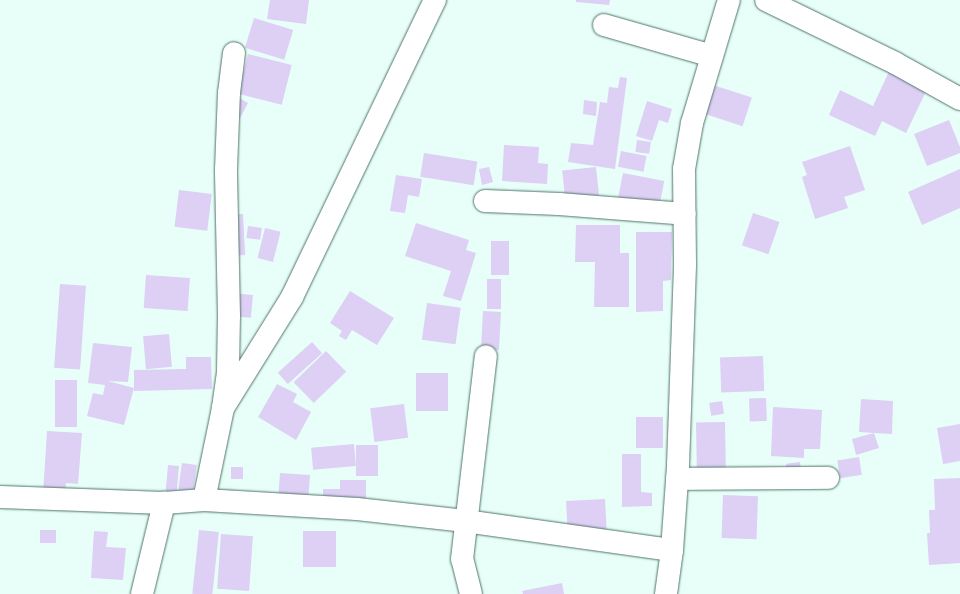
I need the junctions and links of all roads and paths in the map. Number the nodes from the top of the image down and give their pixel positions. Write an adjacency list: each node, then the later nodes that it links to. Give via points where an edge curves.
1 (436, 0): 11 (street, via 292,297)
2 (729, 0): 6 (street)
3 (766, 0): 7 (street, via 875,53)
4 (604, 25): 6 (street)
5 (234, 53): 11 (street, via 229,93 226,170 229,316 228,371)
6 (712, 56): 9 (street, via 692,123 684,169)
7 (960, 99)
8 (485, 201): 9 (street)
9 (685, 214): 13 (street)
10 (486, 356): 17 (street)
11 (223, 408): 15 (street)
12 (828, 478): 13 (street)
13 (677, 479): 18 (street)
14 (0, 497): 16 (street)
15 (204, 500): 16 (street); 17 (street, via 357,509)
16 (164, 502): 19 (street)
17 (465, 521): 18 (street); 20 (street, via 462,558)
18 (672, 550): 21 (street)
19 (142, 594)
20 (471, 594)
21 (666, 594)

